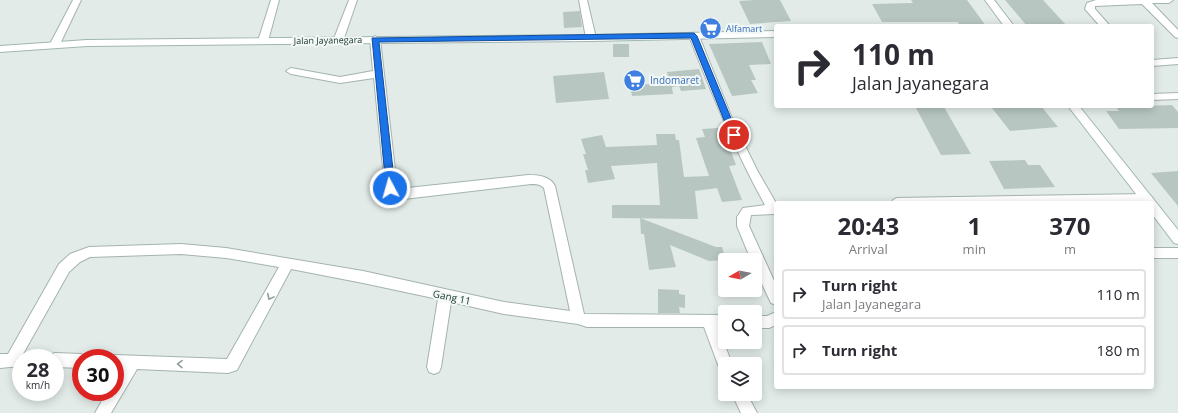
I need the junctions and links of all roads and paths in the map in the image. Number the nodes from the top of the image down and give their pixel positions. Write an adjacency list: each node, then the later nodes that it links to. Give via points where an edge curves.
1 (77, 0): 17 (street)
2 (275, 0): 15 (street)
3 (353, 0): 16 (street)
4 (583, 0): 13 (street)
5 (989, 0): 8 (street)
6 (1169, 0): 7 (street)
7 (1145, 2): 9 (street, via 1090,5 1090,9); 11 (street)
8 (1007, 24)
9 (1103, 24)
10 (774, 34): 12 (street, Jalan Jayanegara)
11 (1178, 35)
12 (694, 36): 13 (street, Jalan Jayanegara); 27 (street, via 729,123 751,170)
13 (591, 38): 14 (street, Jalan Jayanegara)
14 (375, 39): 16 (street, Jalan Jayanegara); 22 (street)
15 (264, 41): 16 (street, Jalan Jayanegara); 17 (street, Jalan Jayanegara)
16 (338, 41)
17 (55, 44): 18 (street, Jalan Jayanegara)
18 (0, 49)
19 (1178, 61): 20 (street)
20 (1154, 63)
21 (291, 71): 22 (street, via 340,80)
22 (378, 74): 36 (street, via 390,188 395,194 404,194 524,180 539,179 544,182 549,186)
23 (1178, 96): 24 (street)
24 (1154, 97)
25 (1074, 108): 26 (street)
26 (1149, 201)
27 (774, 207)
28 (1154, 207): 30 (street)
29 (774, 209): 34 (street, via 747,211 743,217 743,226)
30 (1178, 239)
31 (1154, 253): 32 (street)
32 (1178, 253)
33 (288, 263): 35 (street, Gang 11); 42 (street, Gang 11, via 181,249 89,252 75,258 64,268); 44 (street, one-way to 44, via 232,365)
34 (774, 295)
35 (445, 296): 36 (street, Gang 11, via 504,308); 45 (street)
36 (578, 318): 38 (street, Gang 11, via 588,321)
37 (774, 319): 40 (street)
38 (709, 321): 39 (street, Gang 11); 41 (street)
39 (718, 321)
40 (762, 322)
41 (722, 357)
42 (11, 361)
43 (124, 362): 44 (street)
44 (133, 363): 47 (street)
45 (434, 367)
46 (743, 401): 48 (street)
47 (103, 413)
48 (749, 413)

